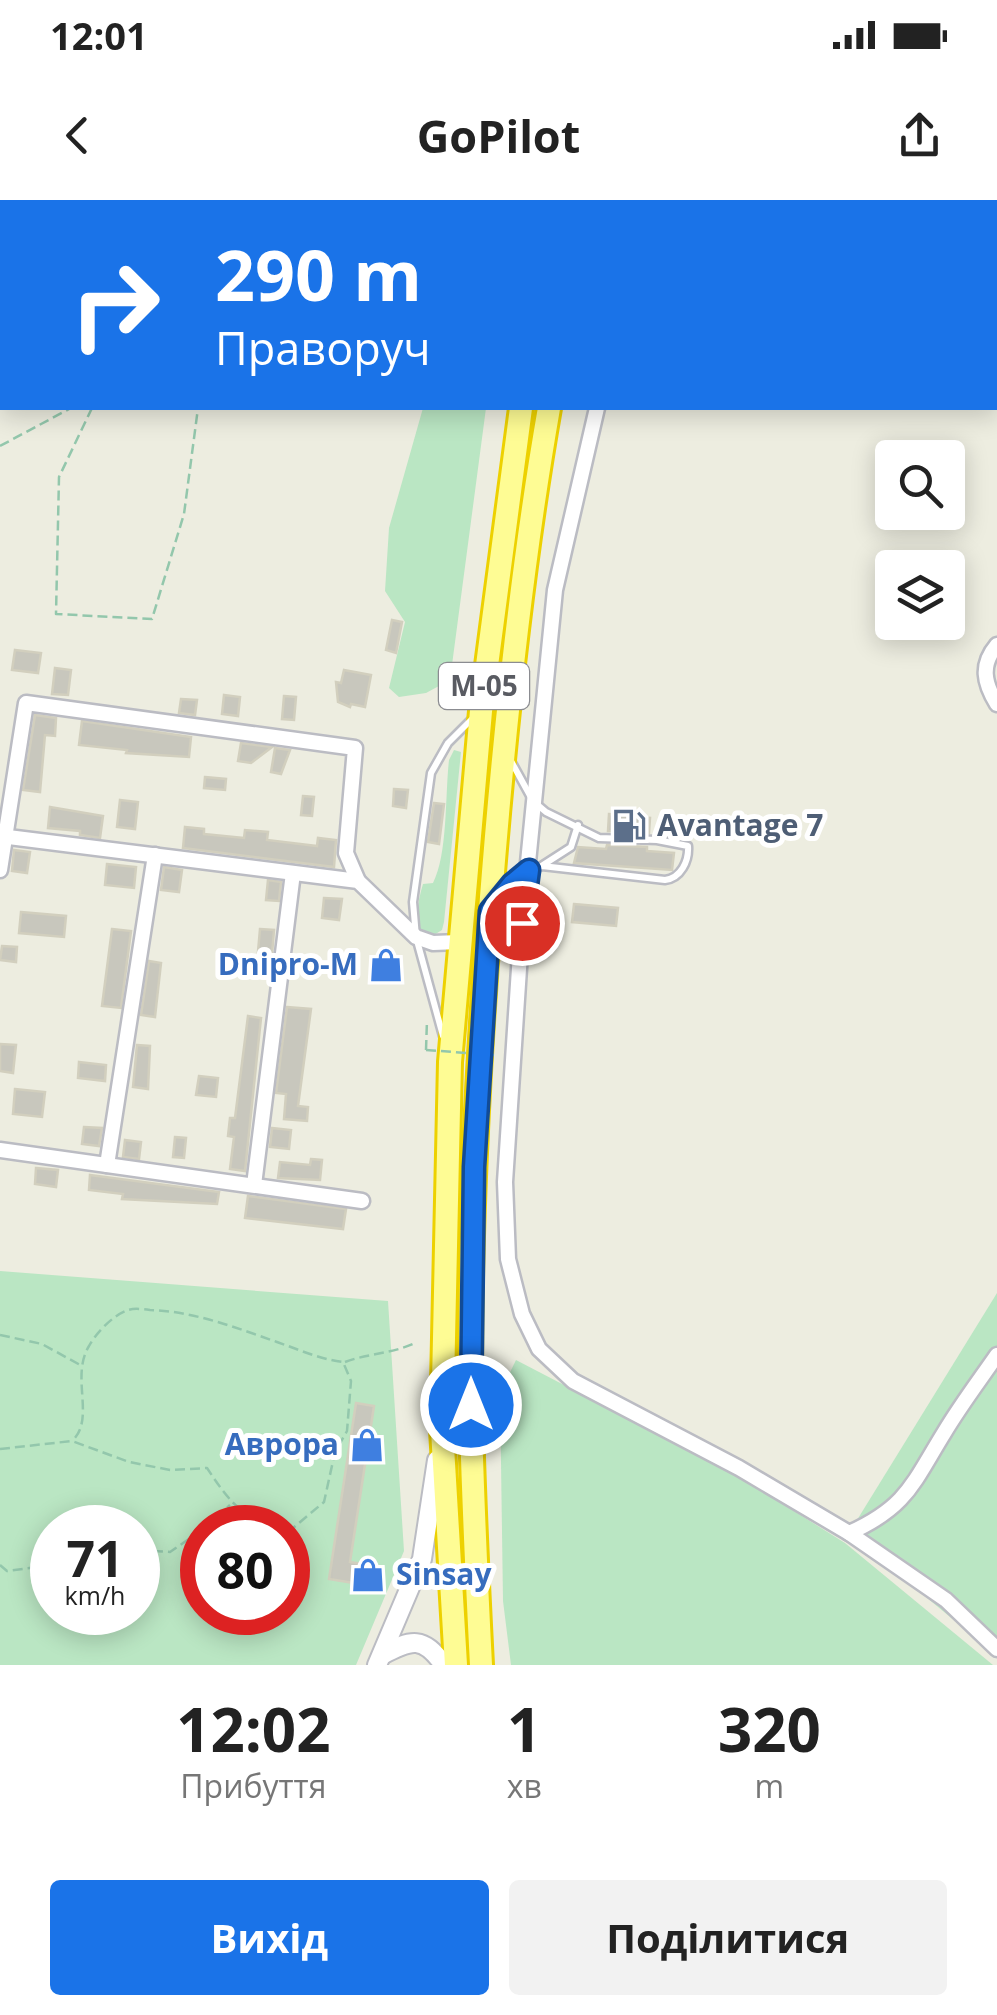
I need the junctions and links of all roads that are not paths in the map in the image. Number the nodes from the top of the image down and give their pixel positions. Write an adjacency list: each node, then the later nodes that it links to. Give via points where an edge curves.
1 (521, 410): 6 (highway, М-05)
2 (549, 410): 7 (highway, М-05)
3 (596, 410): 8 (street, via 556,590)
4 (997, 645): 5 (street, via 984,672)
5 (997, 704)
6 (481, 710): 17 (lane, via 448,743 432,773 413,902); 18 (highway, М-05)
7 (502, 742): 8 (lane); 16 (highway, М-05)
8 (532, 801): 9 (lane); 12 (street)
9 (578, 825): 12 (lane, via 572,847); 12 (lane, via 599,838 674,842 688,846 689,856 671,880)
10 (2, 837): 11 (street); 13 (street); 15 (street, via 26,703 356,748 346,853)
11 (155, 856): 14 (street); 21 (street)
12 (535, 868): 16 (lane); 26 (street, via 505,1182 508,1259 539,1350 573,1381)
13 (0, 870)
14 (293, 873): 15 (street); 22 (street)
15 (358, 881): 17 (street)
16 (490, 911): 31 (highway, М-05, via 470,1367)
17 (416, 937): 18 (street); 19 (lane)
18 (459, 942): 19 (highway, М-05)
19 (450, 1062): 25 (highway, М-05)
20 (0, 1150): 21 (street)
21 (107, 1165): 22 (street)
22 (254, 1186): 23 (street)
23 (362, 1200)
24 (997, 1355): 26 (street, via 915,1485 882,1518)
25 (442, 1430): 28 (street, via 422,1558); 30 (highway, М-05)
26 (850, 1533): 27 (street, via 946,1600)
27 (997, 1648)
28 (380, 1660): 29 (street, via 406,1642 421,1643)
29 (444, 1665)
30 (456, 1665)
31 (481, 1665)

